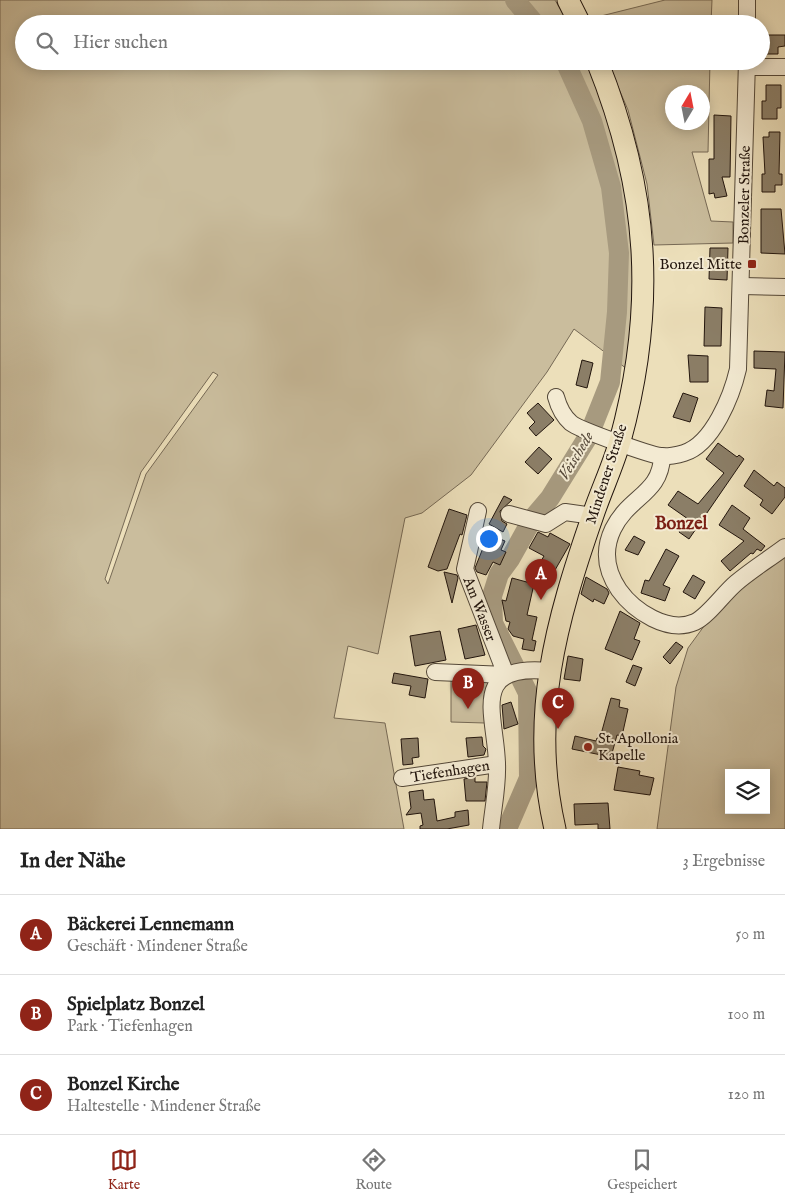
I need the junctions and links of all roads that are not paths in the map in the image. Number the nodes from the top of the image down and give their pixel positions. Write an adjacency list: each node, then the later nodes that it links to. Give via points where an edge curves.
1 (568, 0): 3 (main road)
2 (747, 0): 4 (street)
3 (576, 15)
4 (747, 15)
5 (770, 66): 6 (street)
6 (785, 67)
7 (601, 70): 12 (main road, Mindener Straße, via 615,105 630,158 644,263 636,376)
8 (747, 70): 9 (street, Bonzeler Straße)
9 (742, 286): 10 (street); 13 (street, Bonzeler Straße, via 738,369 725,408 700,442 685,453)
10 (785, 287)
11 (556, 397): 12 (street, Bonzeler Straße, via 564,416 572,424)
12 (620, 442): 13 (street, Bonzeler Straße); 16 (main road, Mindener Straße)
13 (662, 456): 17 (street, via 655,484 637,497 621,515 607,551 611,578 640,611 663,622 683,625 696,621 736,583)
14 (478, 511): 20 (street, Am Wasser, via 465,569)
15 (516, 516): 16 (street, via 550,524 565,512)
16 (593, 516): 18 (main road, Mindener Straße)
17 (785, 546)
18 (539, 671): 20 (street); 24 (main road, Mindener Straße, via 547,777)
19 (435, 672): 20 (street)
20 (509, 675): 21 (street, Tiefenhagen, via 498,682 490,701)
21 (497, 764): 22 (street, Tiefenhagen); 23 (street, Tiefenhagen)
22 (402, 778)
23 (491, 829)
24 (555, 829)

